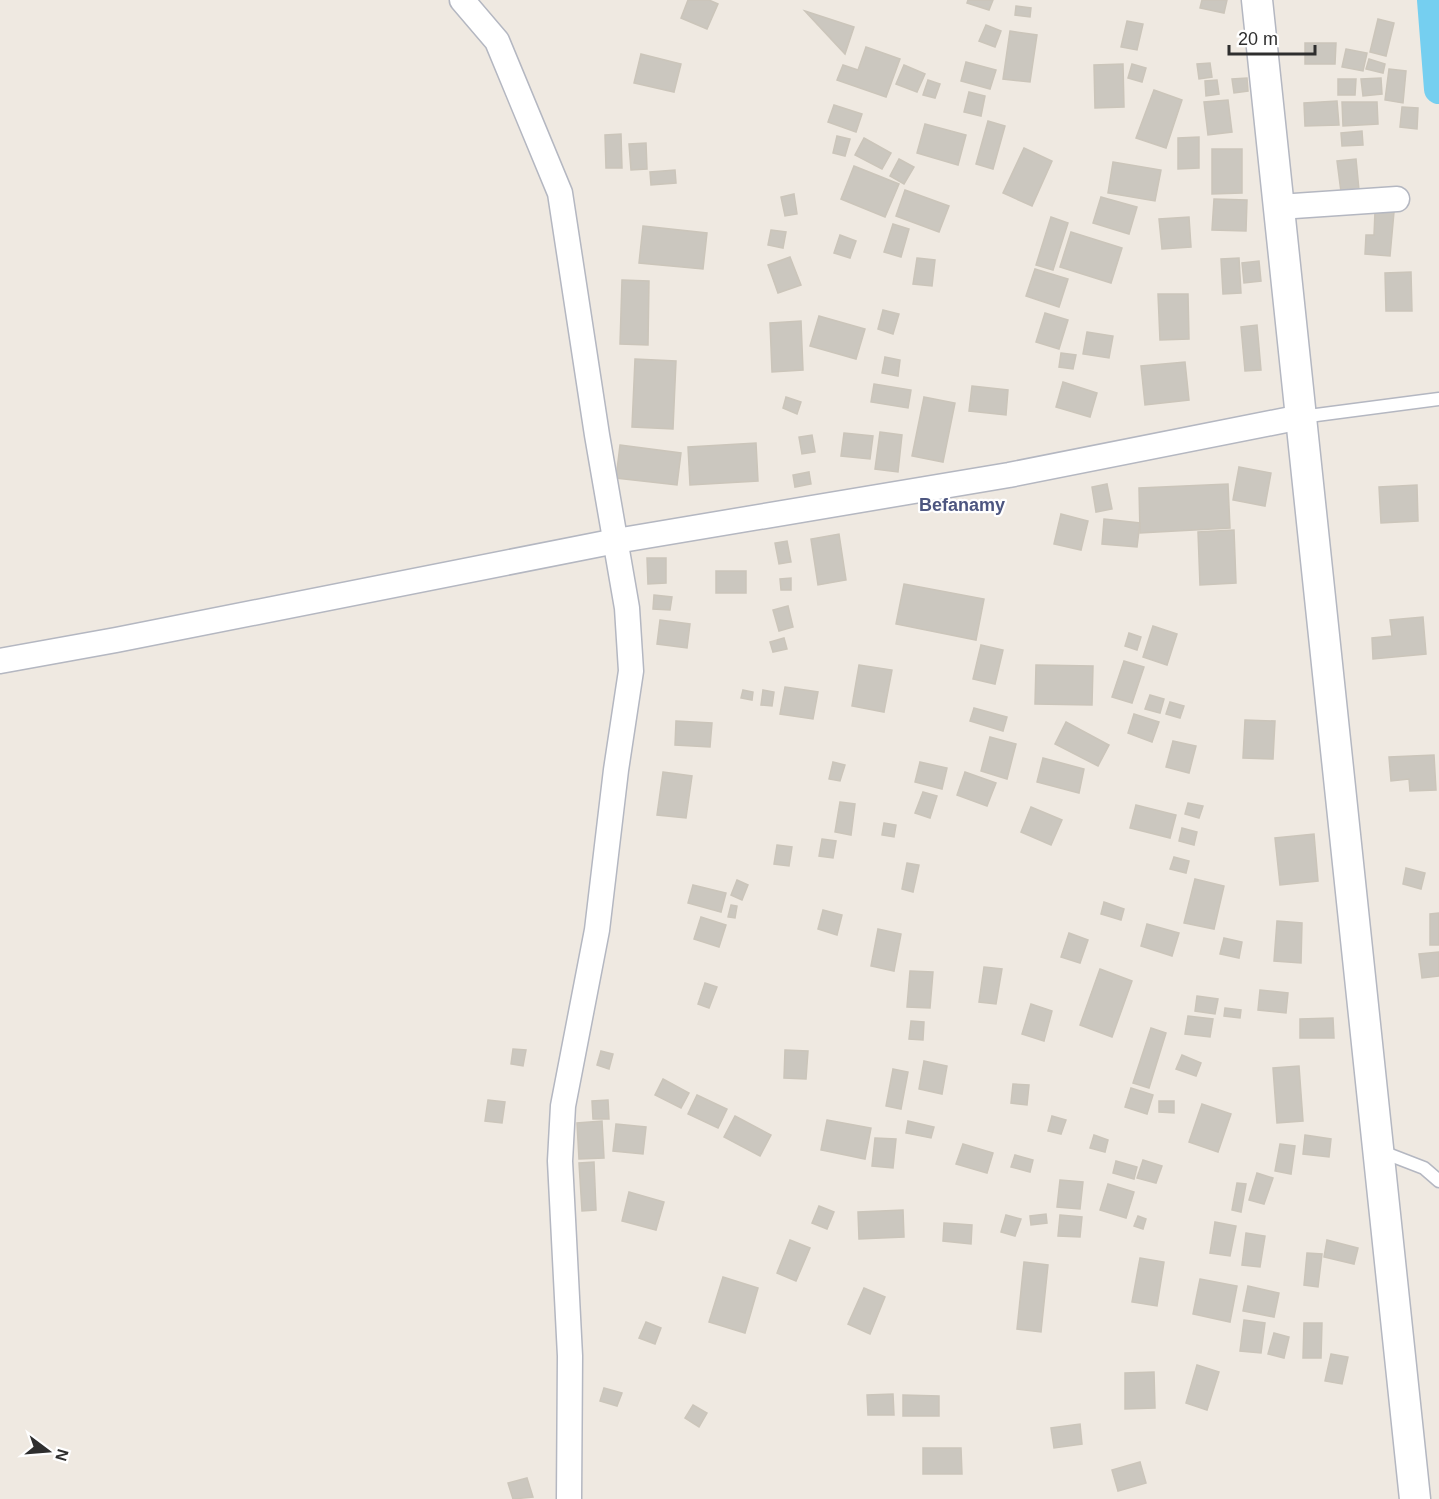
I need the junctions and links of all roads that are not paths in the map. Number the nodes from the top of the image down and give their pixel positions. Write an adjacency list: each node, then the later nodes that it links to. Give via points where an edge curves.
1 (462, 0): 7 (street, via 497,41 560,193)
2 (1257, 0): 4 (street)
3 (1398, 198): 4 (street)
4 (1279, 207): 6 (street)
5 (1439, 399): 6 (lane)
6 (1301, 417): 7 (street, via 1009,475); 9 (street)
7 (616, 541): 8 (street); 11 (street, via 627,608 631,671 597,930 563,1106 560,1161 570,1356)
8 (0, 661)
9 (1379, 1150): 10 (lane, via 1424,1168); 12 (street)
10 (1439, 1181)
11 (570, 1499)
12 (1415, 1499)

